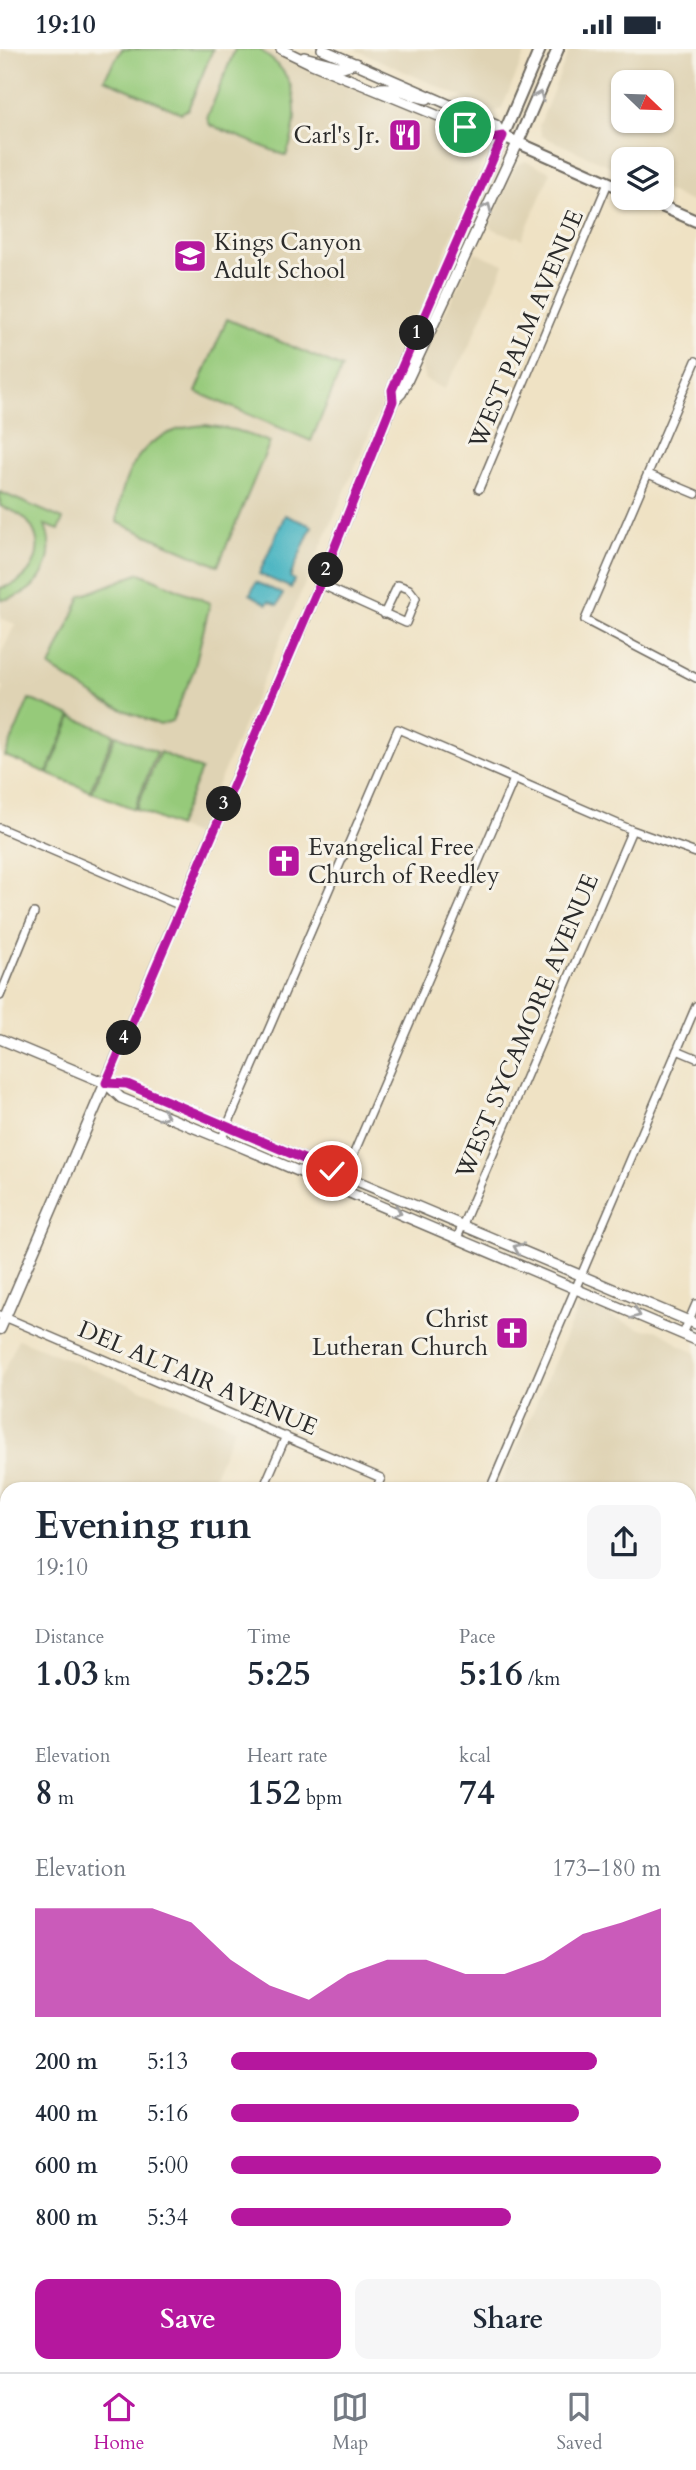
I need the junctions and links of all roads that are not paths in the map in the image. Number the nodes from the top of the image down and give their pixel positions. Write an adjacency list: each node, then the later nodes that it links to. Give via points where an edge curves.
1 (281, 49): 5 (street)
2 (322, 49): 6 (street)
3 (540, 49): 9 (main road)
4 (558, 49): 10 (main road, one-way to 4)
5 (295, 55): 6 (street, via 343,67); 7 (street)
6 (356, 63): 8 (street)
7 (376, 89): 8 (street, via 387,87); 9 (street, via 492,138)
8 (442, 102): 9 (street, via 496,125)
9 (503, 136): 10 (main road); 16 (main road, via 392,390)
10 (518, 142): 11 (main road); 16 (main road, one-way to 10, via 401,393)
11 (608, 183): 12 (main road); 18 (street, WEST PALM AVENUE)
12 (611, 184)
13 (671, 210): 14 (main road)
14 (696, 221)
15 (696, 364): 17 (street)
16 (393, 401): 20 (main road)
17 (648, 474): 19 (street); 22 (street, via 585,620)
18 (479, 489)
19 (696, 494)
20 (320, 584): 21 (street); 27 (main road)
21 (384, 614): 21 (street, via 406,623 414,593 398,585)
22 (696, 676)
23 (514, 779): 25 (street); 35 (street, via 398,729); 37 (street)
24 (0, 828): 27 (street)
25 (632, 830): 26 (street); 39 (street, WEST SYCAMORE AVENUE)
26 (696, 853)
27 (181, 906): 34 (main road)
28 (34, 913): 29 (street)
29 (0, 996)
30 (696, 1006): 32 (street)
31 (0, 1039): 34 (street)
32 (677, 1050): 33 (street); 41 (street)
33 (696, 1058)
34 (106, 1083): 35 (street, via 127,1084); 36 (street, one-way to 36, via 121,1098); 44 (main road)
35 (227, 1126): 36 (street); 37 (street)
36 (222, 1138): 38 (street)
37 (344, 1176): 38 (street); 39 (street)
38 (340, 1188): 40 (street, one-way to 40)
39 (463, 1226): 40 (street, WEST SYCAMORE AVENUE); 41 (street, one-way to 39)
40 (457, 1238): 42 (street)
41 (580, 1275): 42 (street); 45 (street)
42 (576, 1289): 47 (street, one-way to 47); 52 (street)
43 (696, 1304): 45 (street)
44 (3, 1316): 46 (main road); 49 (street, DEL ALTAIR AVENUE)
45 (692, 1322): 47 (street)
46 (0, 1329)
47 (683, 1334): 48 (street)
48 (696, 1340)
49 (286, 1436): 50 (street); 51 (street, DEL ALTAIR AVENUE, via 381,1478)
50 (266, 1482)
51 (379, 1482)
52 (493, 1482)

